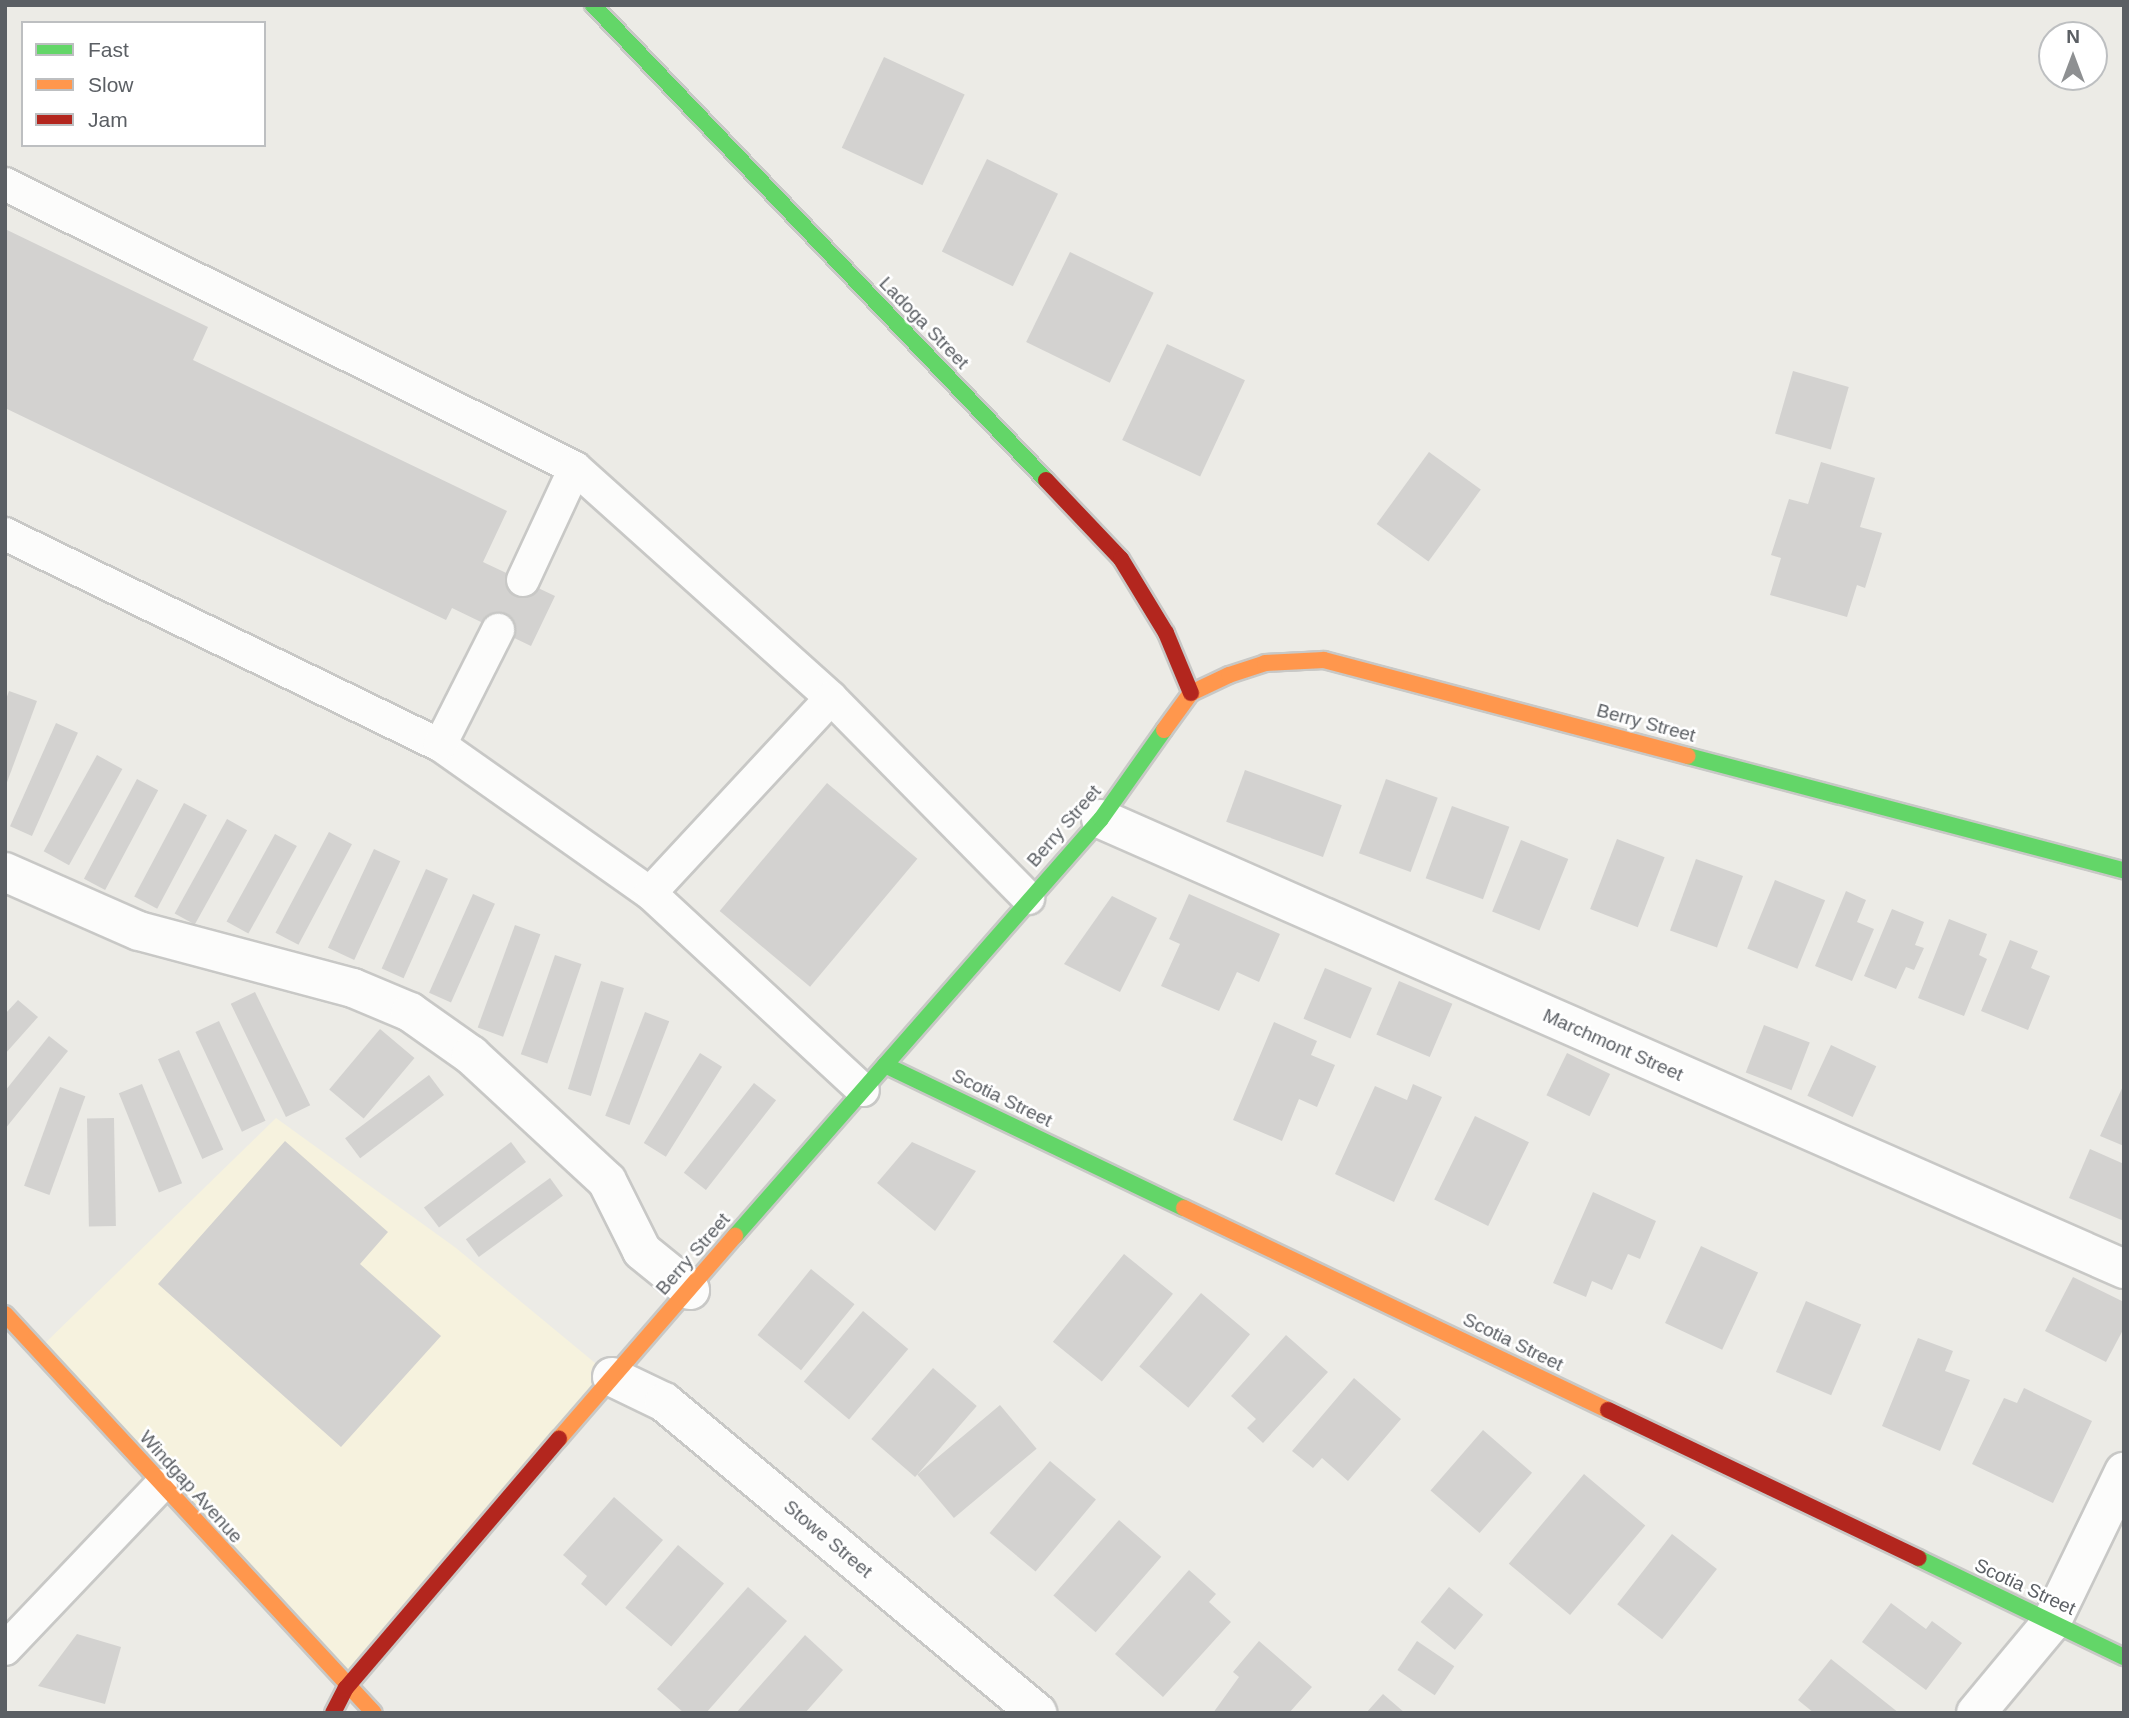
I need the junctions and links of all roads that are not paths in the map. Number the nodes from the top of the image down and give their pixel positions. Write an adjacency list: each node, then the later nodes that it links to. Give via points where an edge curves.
1 (593, 5): 7 (street, Ladoga Street, via 1121,559 1166,633)
2 (5, 184): 3 (lane)
3 (575, 468): 5 (lane); 8 (lane)
4 (5, 534): 9 (lane)
5 (523, 580)
6 (498, 631): 9 (lane)
7 (1191, 693): 10 (street, Berry Street); 11 (street, Berry Street, via 1265,663 1324,660)
8 (831, 698): 13 (lane); 14 (lane)
9 (440, 745): 13 (lane)
10 (1101, 820): 14 (street, Berry Street); 17 (street, Marchmont Street)
11 (2124, 870)
12 (5, 872): 18 (street, via 139,931 353,988 410,1012 471,1055 607,1181 642,1251)
13 (650, 892): 16 (lane)
14 (1028, 898): 15 (street, Berry Street)
15 (885, 1065): 16 (street, Berry Street); 23 (street, Scotia Street)
16 (863, 1090): 18 (street, Berry Street)
17 (2124, 1269)
18 (690, 1290): 20 (street, Berry Street)
19 (5, 1314): 22 (street, Windgap Avenue)
20 (612, 1377): 26 (street, Berry Street); 29 (street, Stowe Street, via 664,1402)
21 (2124, 1472): 23 (street)
22 (161, 1485): 24 (lane); 26 (street, Windgap Avenue)
23 (2051, 1623): 25 (street, Scotia Street); 30 (street)
24 (5, 1649)
25 (2124, 1657)
26 (346, 1688): 27 (street, Berry Street); 28 (street, Windgap Avenue)
27 (333, 1713)
28 (374, 1713)
29 (1037, 1713)
30 (1976, 1713)

